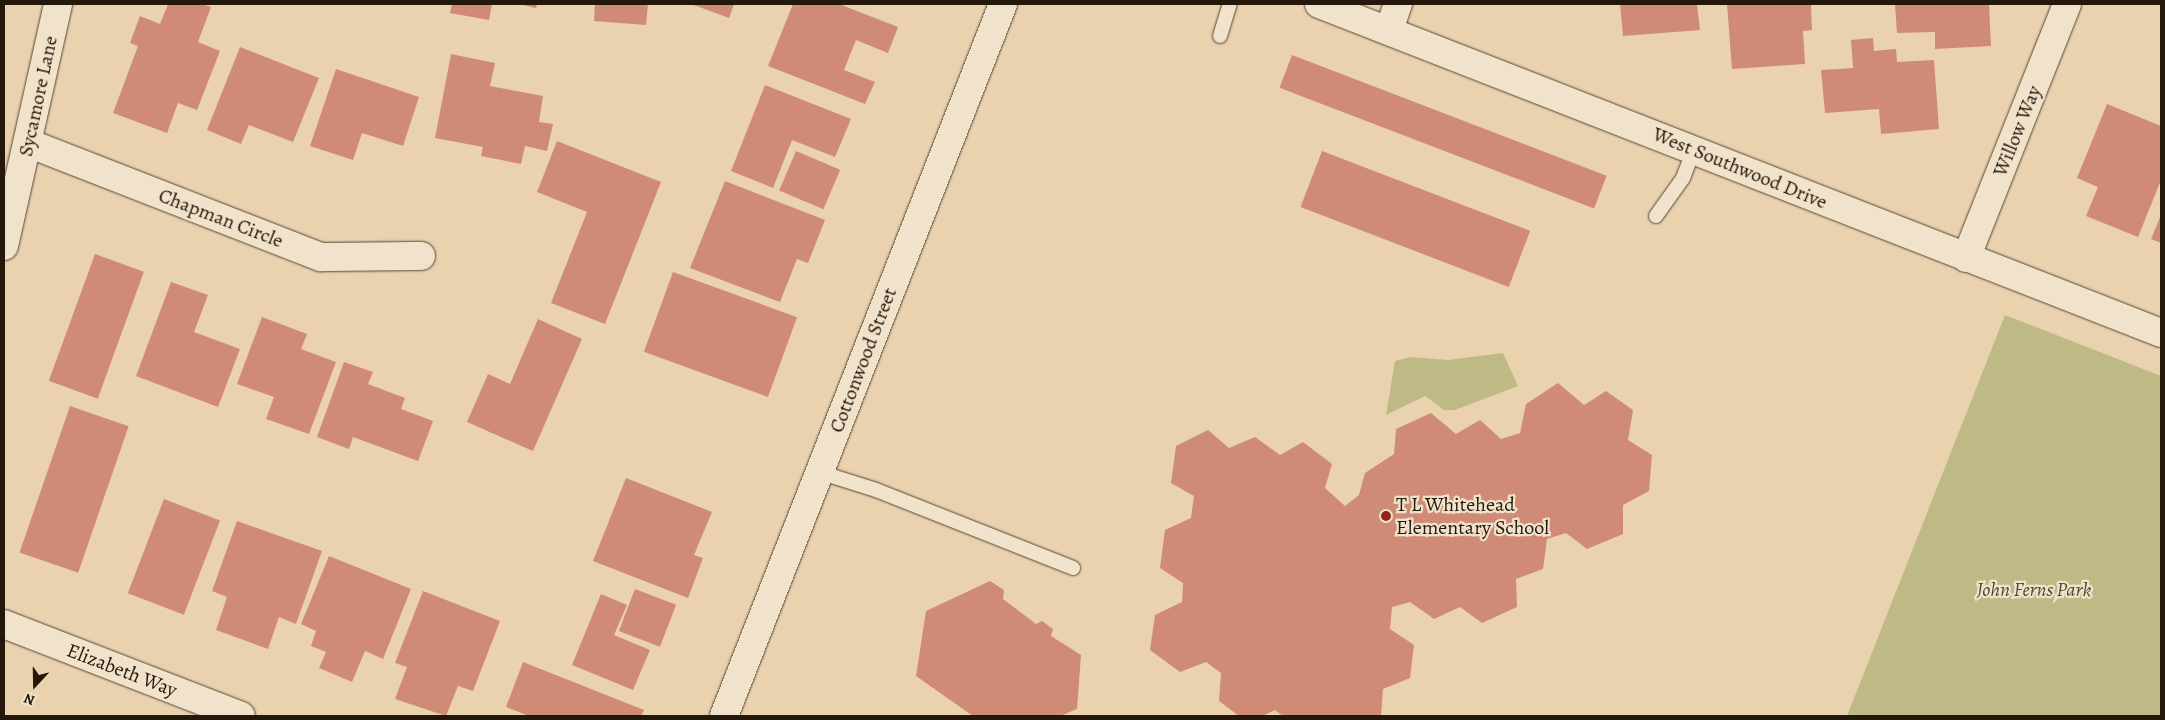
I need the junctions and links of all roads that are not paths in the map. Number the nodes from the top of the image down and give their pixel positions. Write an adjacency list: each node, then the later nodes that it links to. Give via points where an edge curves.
1 (58, 4): 9 (street, Sycamore Lane)
2 (1003, 4): 16 (street, Cottonwood Street)
3 (1230, 4): 8 (lane)
4 (1319, 4): 7 (street, West Southwood Drive)
5 (1398, 4): 7 (street)
6 (2067, 4): 14 (street, Willow Way)
7 (1388, 30): 10 (street, West Southwood Drive)
8 (1220, 36)
9 (28, 143): 12 (street, Sycamore Lane); 13 (street, Chapman Circle, via 321,257)
10 (1694, 149): 11 (lane, via 1683,178); 14 (street, West Southwood Drive)
11 (1656, 216)
12 (4, 246)
13 (421, 256)
14 (1966, 258): 15 (street, West Southwood Drive)
15 (2161, 333)
16 (819, 472): 17 (lane, via 876,490); 20 (street, Cottonwood Street)
17 (1073, 568)
18 (4, 624): 19 (street, Elizabeth Way)
19 (241, 716)
20 (724, 716)

